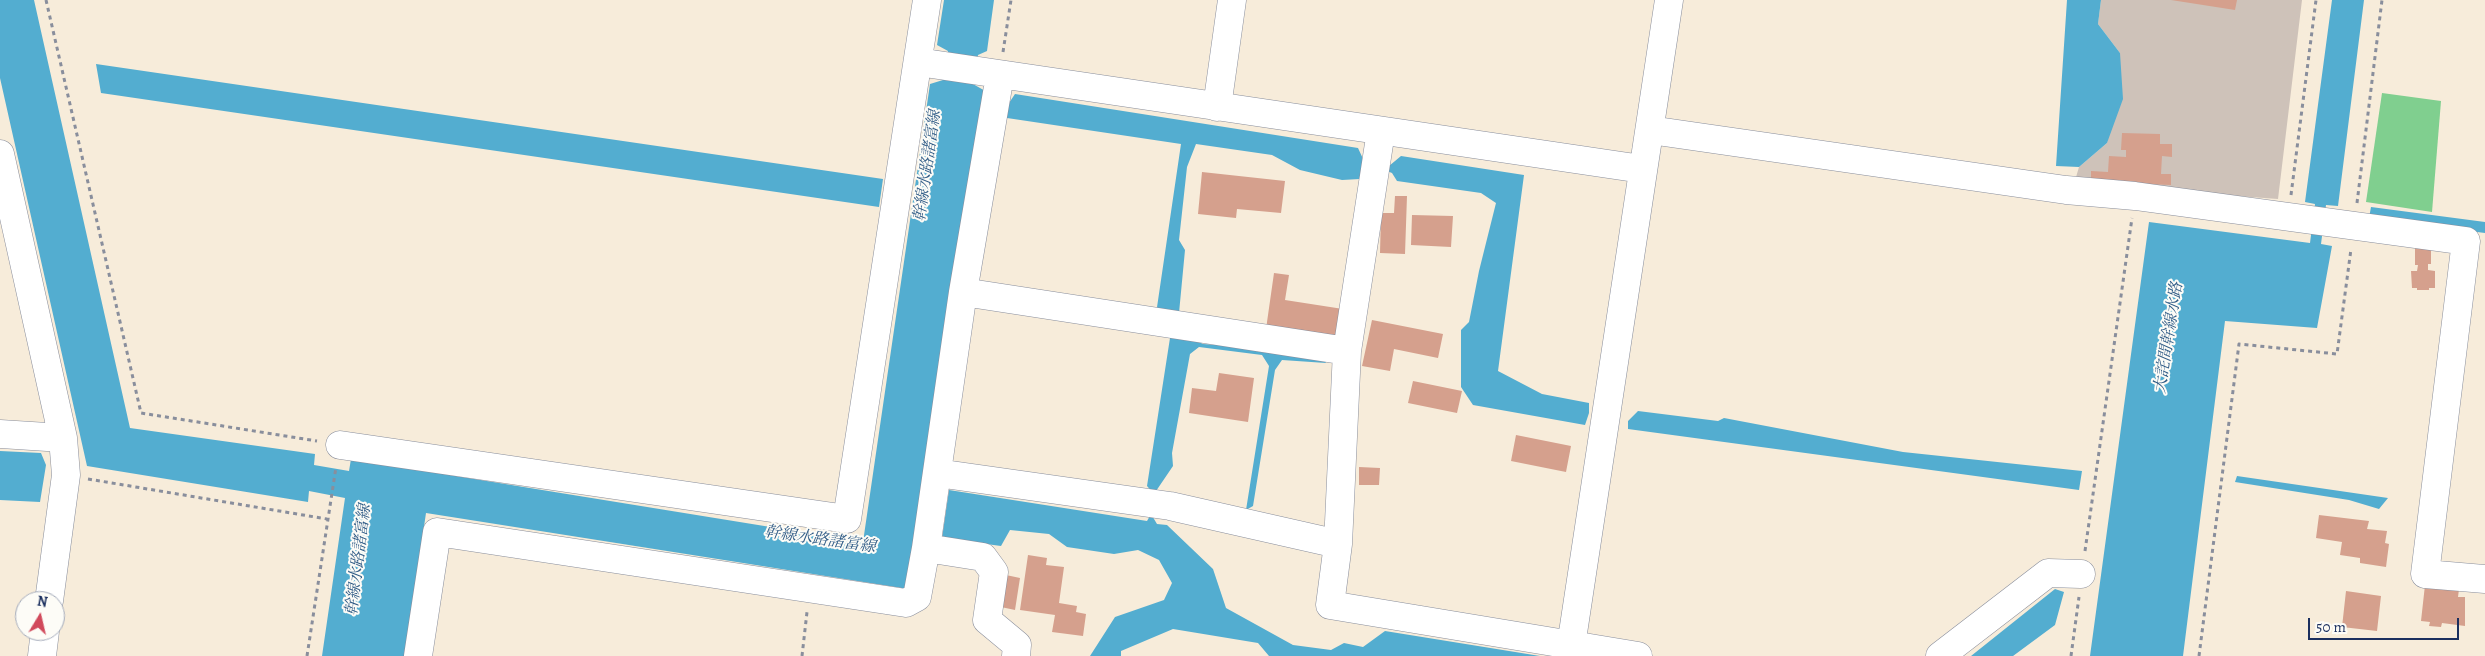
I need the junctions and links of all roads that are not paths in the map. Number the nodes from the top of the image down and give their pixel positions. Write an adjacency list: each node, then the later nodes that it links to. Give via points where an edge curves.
1 (927, 0): 4 (street)
2 (1232, 0): 6 (street)
3 (1669, 0): 7 (street)
4 (928, 64): 5 (street); 15 (street, via 848,519)
5 (990, 74): 6 (street); 11 (street)
6 (1217, 106): 8 (street)
7 (1650, 130): 10 (street); 20 (street, via 2066,190 2135,196 2466,241 2425,574)
8 (1381, 131): 10 (street); 12 (street)
9 (0, 154): 14 (street)
10 (1642, 169): 23 (street)
11 (963, 292): 12 (street); 16 (street)
12 (1347, 351): 17 (street)
13 (0, 434): 14 (street)
14 (63, 438): 21 (street, via 66,475)
15 (338, 455)
16 (937, 473): 17 (street, via 1170,506); 18 (street)
17 (1338, 544): 23 (street, via 1330,605)
18 (926, 548): 25 (street, via 917,596 906,603 437,532); 26 (street, via 982,557 994,572 987,620 1017,645)
19 (2081, 574): 28 (street, via 2048,573)
20 (2485, 579)
21 (50, 591)
22 (44, 641): 24 (street)
23 (1569, 651): 27 (street)
24 (42, 656)
25 (418, 656)
26 (1016, 656)
27 (1638, 656)
28 (1940, 656)

